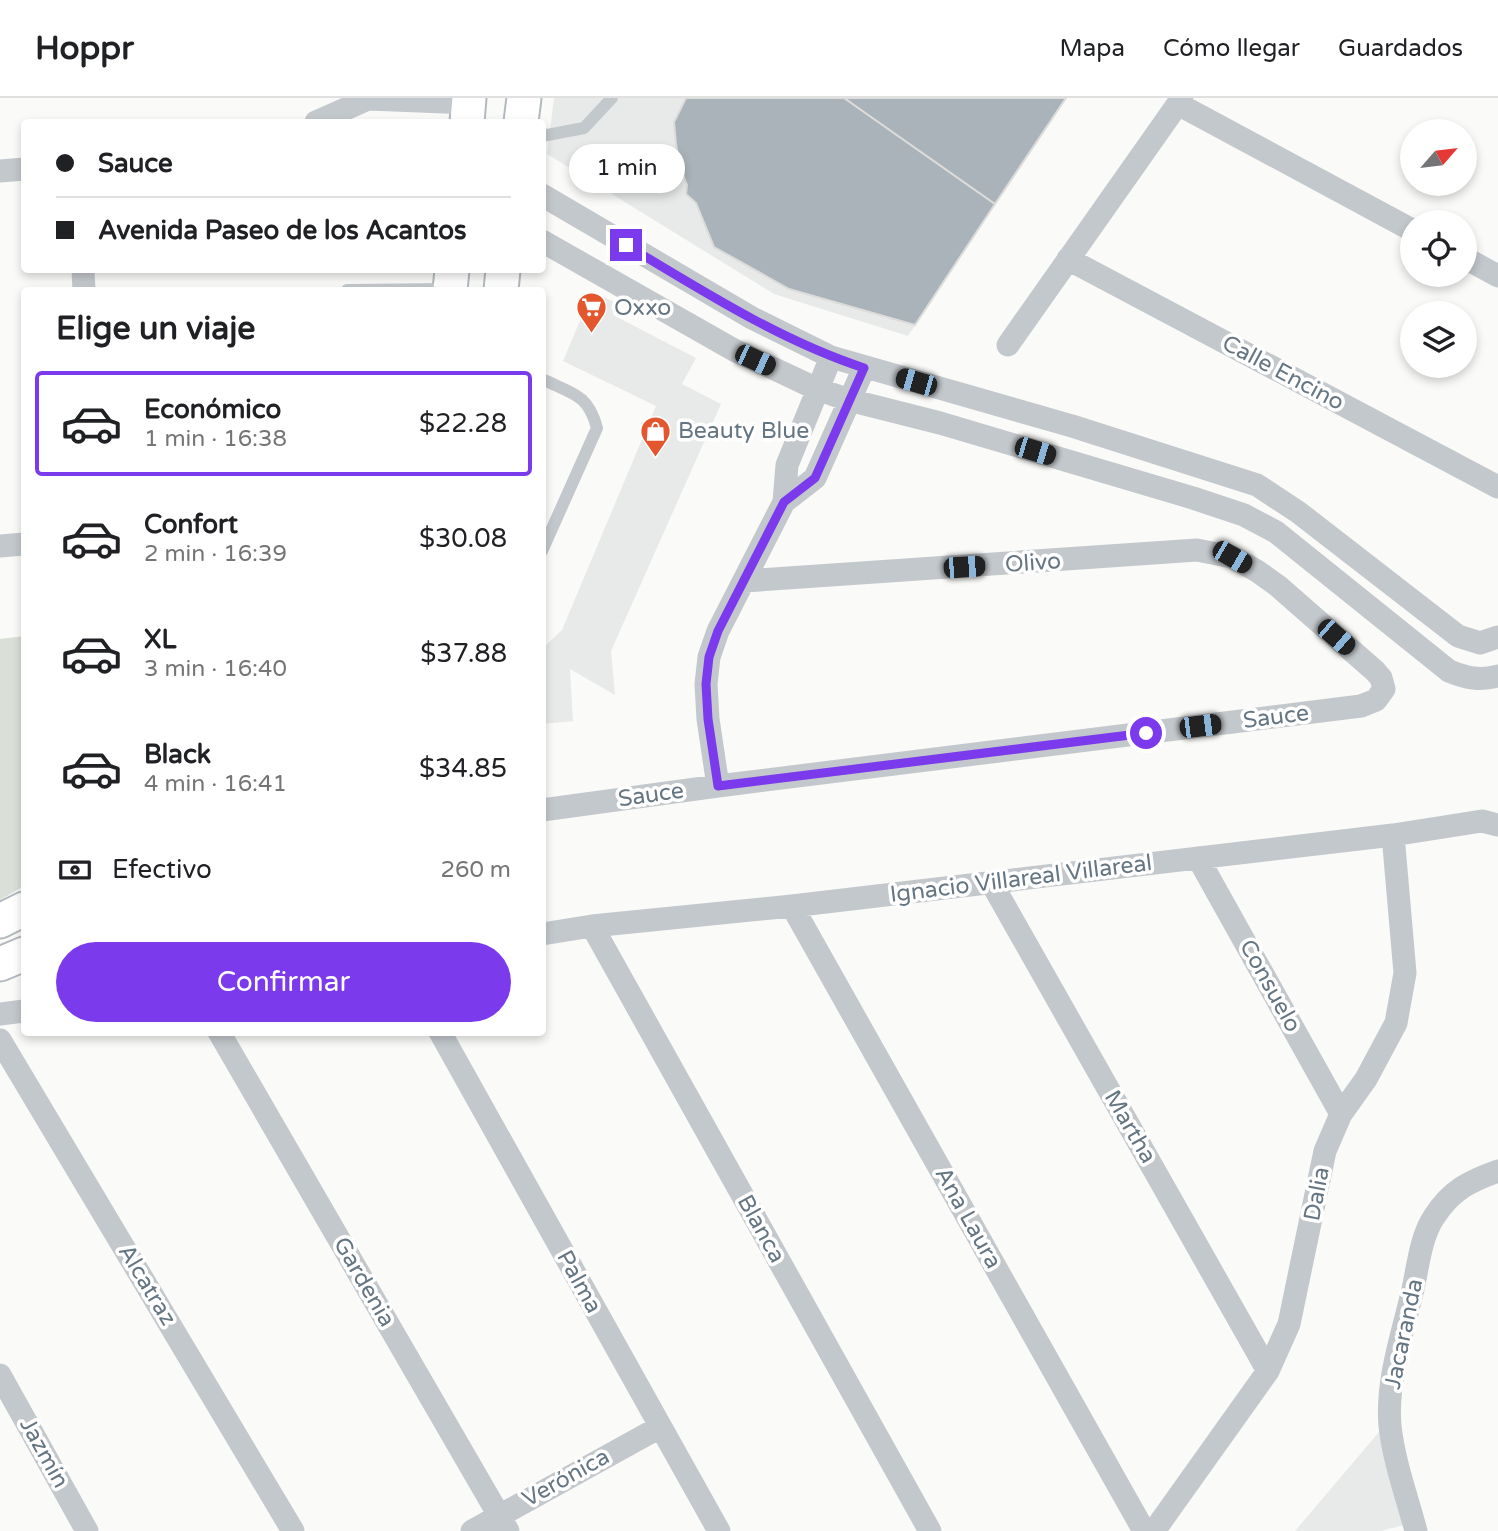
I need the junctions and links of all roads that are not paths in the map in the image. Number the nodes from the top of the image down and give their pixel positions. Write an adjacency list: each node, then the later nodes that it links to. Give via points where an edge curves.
1 (524, 98): 6 (main road)
2 (612, 98): 7 (lane, via 584,128)
3 (1180, 101): 11 (street); 13 (street)
4 (468, 108): 5 (street, via 368,99)
5 (323, 119)
6 (520, 119)
7 (546, 135)
8 (21, 169): 9 (street)
9 (0, 171)
10 (546, 197): 17 (street)
11 (1400, 223)
12 (546, 243): 19 (street)
13 (1068, 259): 20 (street); 26 (street, Calle Encino)
14 (1477, 265): 15 (street)
15 (1498, 276)
16 (451, 283): 18 (lane)
17 (688, 283): 19 (street); 21 (street)
18 (392, 287)
19 (670, 315): 24 (street)
20 (1008, 345)
21 (831, 357): 22 (street); 24 (street)
22 (864, 368): 25 (street); 32 (street, via 1072,426 1257,485 1458,636 1480,643)
23 (546, 381): 28 (lane, via 584,400 593,411 597,428)
24 (817, 389): 25 (street); 27 (street, via 787,465)
25 (849, 400): 27 (street, via 815,478); 33 (street, via 1244,515 1276,532 1449,671 1464,678)
26 (1498, 487)
27 (784, 502): 31 (street)
28 (546, 542)
29 (21, 544): 30 (street)
30 (0, 546)
31 (744, 582): 34 (street, Olivo, via 1197,551 1232,557 1278,586 1375,671 1383,683); 35 (street, via 718,631 708,671 708,719)
32 (1498, 637)
33 (1498, 676)
34 (1381, 695): 35 (street, Sauce, via 1361,706)
35 (718, 786): 36 (street, Sauce)
36 (546, 809)
37 (1498, 825): 38 (street, Ignacio Villareal Villareal, via 1482,821)
38 (1393, 835): 39 (street, Ignacio Villareal Villareal); 53 (street, Dalia, via 1403,996 1385,1046)
39 (1198, 858): 40 (street, Ignacio Villareal Villareal); 53 (street, Consuelo)
40 (991, 882): 41 (street, Ignacio Villareal Villareal); 55 (street, Martha)
41 (792, 906): 44 (street, Ignacio Villareal Villareal); 64 (street, Ana Laura)
42 (21, 910): 43 (main road)
43 (0, 921)
44 (592, 926): 45 (street, Ignacio Villareal Villareal); 63 (street, Blanca)
45 (546, 933)
46 (21, 955): 47 (main road)
47 (0, 964)
48 (21, 1011): 49 (street)
49 (0, 1014)
50 (221, 1036): 58 (street, Gardenia)
51 (442, 1036): 57 (street, Palma)
52 (0, 1040): 60 (street, Alcatraz)
53 (1342, 1114): 55 (street, Dalia, via 1325,1151 1289,1324)
54 (1498, 1171): 66 (street, Jacaranda, via 1469,1181 1433,1219 1395,1364 1390,1426)
55 (1268, 1371): 65 (street, Dalia)
56 (0, 1376): 59 (street, Jazmín)
57 (660, 1427): 58 (street, Verónica); 62 (street, Palma)
58 (504, 1523): 61 (street, Verónica)
59 (87, 1531)
60 (293, 1531)
61 (472, 1531)
62 (719, 1531)
63 (930, 1531)
64 (1144, 1531)
65 (1154, 1531)
66 (1416, 1531)

